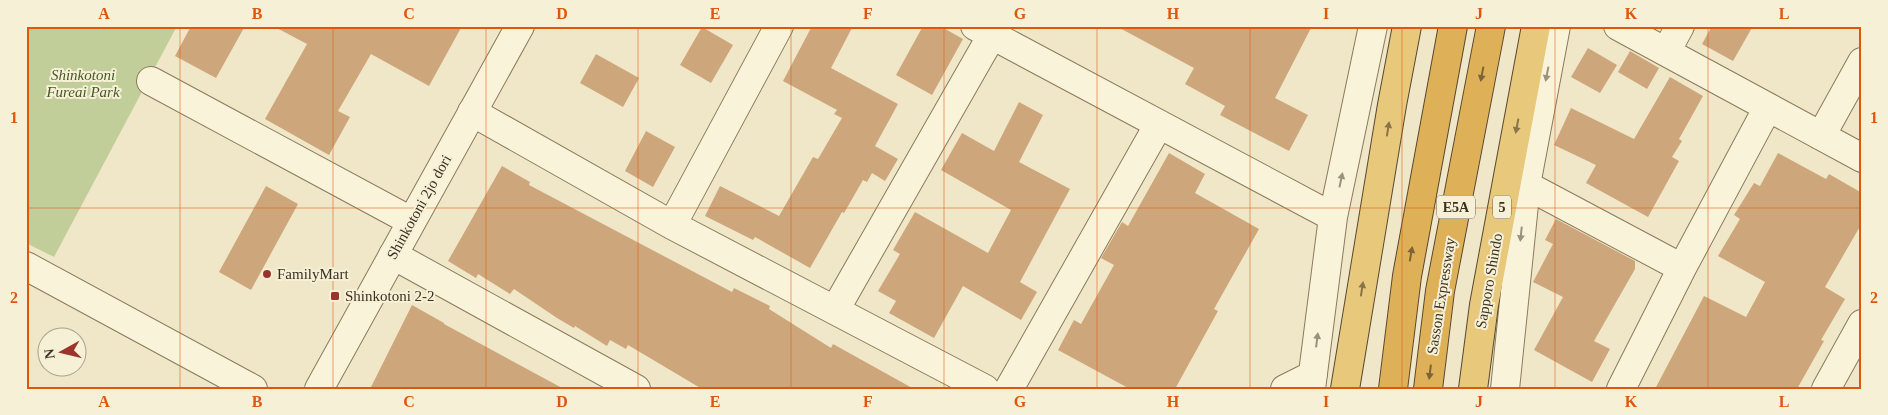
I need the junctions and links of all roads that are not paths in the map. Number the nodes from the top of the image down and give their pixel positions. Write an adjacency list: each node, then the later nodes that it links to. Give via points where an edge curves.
1 (520, 26): 16 (street, Shinkotoni 2jo dori)
2 (779, 26): 23 (street)
3 (1373, 26): 21 (street, one-way to 3)
4 (1407, 26): 36 (highway, one-way to 4)
5 (1453, 26): 37 (highway, E5A, one-way to 5, via 1407,276)
6 (1491, 26): 38 (highway, Sasson Expressway / E5A, one-way to 38, via 1440,291)
7 (1536, 26): 39 (highway, Sapporo Shindo / 5, one-way to 39, via 1484,305)
8 (1556, 26): 20 (street, one-way to 20)
9 (1618, 26): 12 (street)
10 (1680, 26): 12 (street)
11 (984, 31): 17 (street); 27 (street)
12 (1666, 52): 15 (street)
13 (1862, 62): 18 (street)
14 (151, 81): 22 (street)
15 (1768, 107): 18 (street); 26 (street)
16 (472, 112): 22 (street, Shinkotoni 2jo dori); 23 (street)
17 (1159, 124): 21 (street); 34 (street)
18 (1822, 136): 19 (street)
19 (1862, 158)
20 (1526, 185): 26 (street); 40 (street, one-way to 40)
21 (1333, 217): 29 (street, one-way to 21)
22 (411, 221): 24 (street, Shinkotoni 2jo dori)
23 (672, 225): 27 (street)
24 (393, 255): 32 (street, Shinkotoni 2jo dori); 33 (street)
25 (26, 266): 31 (street)
26 (1682, 268): 41 (street)
27 (834, 310): 30 (street)
28 (1862, 324): 42 (street)
29 (1312, 382): 35 (street)
30 (969, 385)
31 (253, 389)
32 (319, 389)
33 (636, 389)
34 (1009, 389)
35 (1285, 389)
36 (1345, 389)
37 (1393, 389)
38 (1428, 389)
39 (1473, 389)
40 (1505, 389)
41 (1621, 389)
42 (1826, 389)

